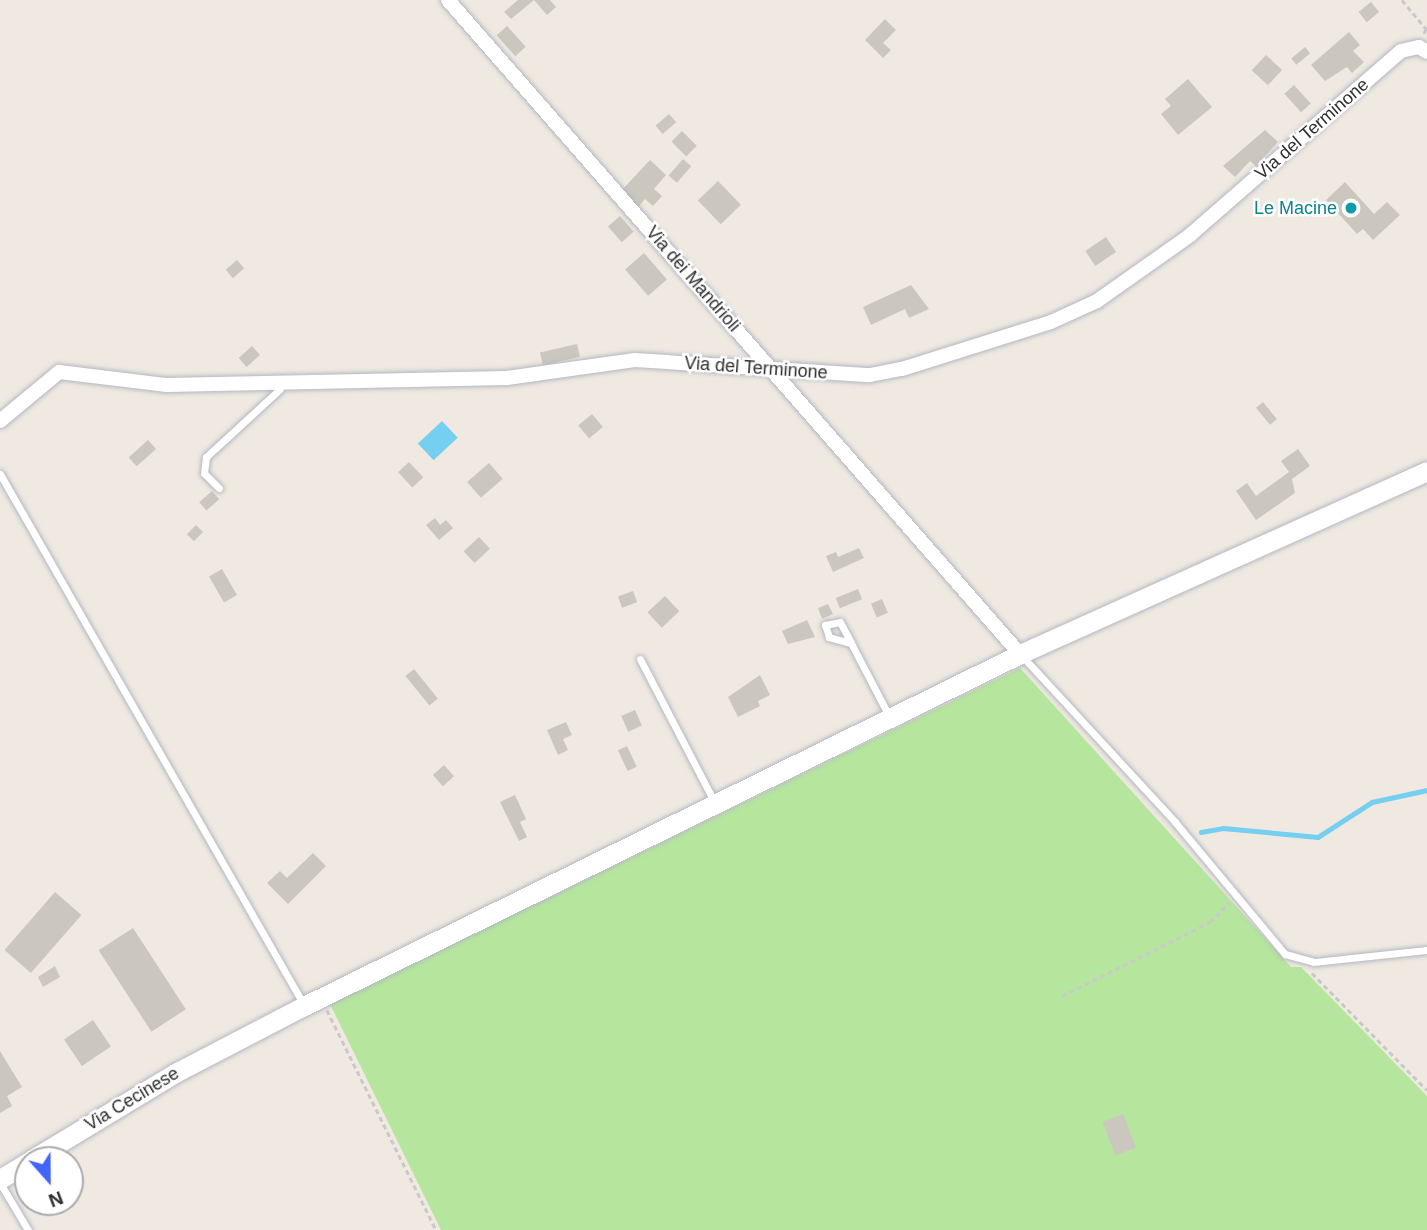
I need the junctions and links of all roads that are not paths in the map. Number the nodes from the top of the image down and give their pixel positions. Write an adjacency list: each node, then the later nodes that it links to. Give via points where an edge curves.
1 (449, 0): 3 (street, Via dei Mandrioli)
2 (1423, 50): 3 (street, Via del Terminone, via 1401,51 1189,236 1097,301 1051,322 886,373)
3 (772, 369): 5 (street, Via del Terminone, via 635,360 507,378 167,385 59,372); 10 (street, Via dei Mandrioli)
4 (280, 389): 8 (lane, via 206,457 204,473)
5 (0, 421)
6 (1427, 471): 10 (main road, Via Cecinese)
7 (0, 474): 15 (lane)
8 (219, 488)
9 (851, 643): 12 (lane)
10 (1020, 654): 12 (main road, Via Cecinese); 14 (lane, via 1175,822 1284,954 1314,962)
11 (640, 659): 13 (lane)
12 (890, 718): 13 (main road, Via Cecinese)
13 (716, 804): 15 (main road, Via Cecinese)
14 (1427, 950)
15 (304, 1006): 16 (main road, Via Cecinese, via 234,1041)
16 (55, 1146)
17 (0, 1181): 18 (lane)
18 (28, 1230)

